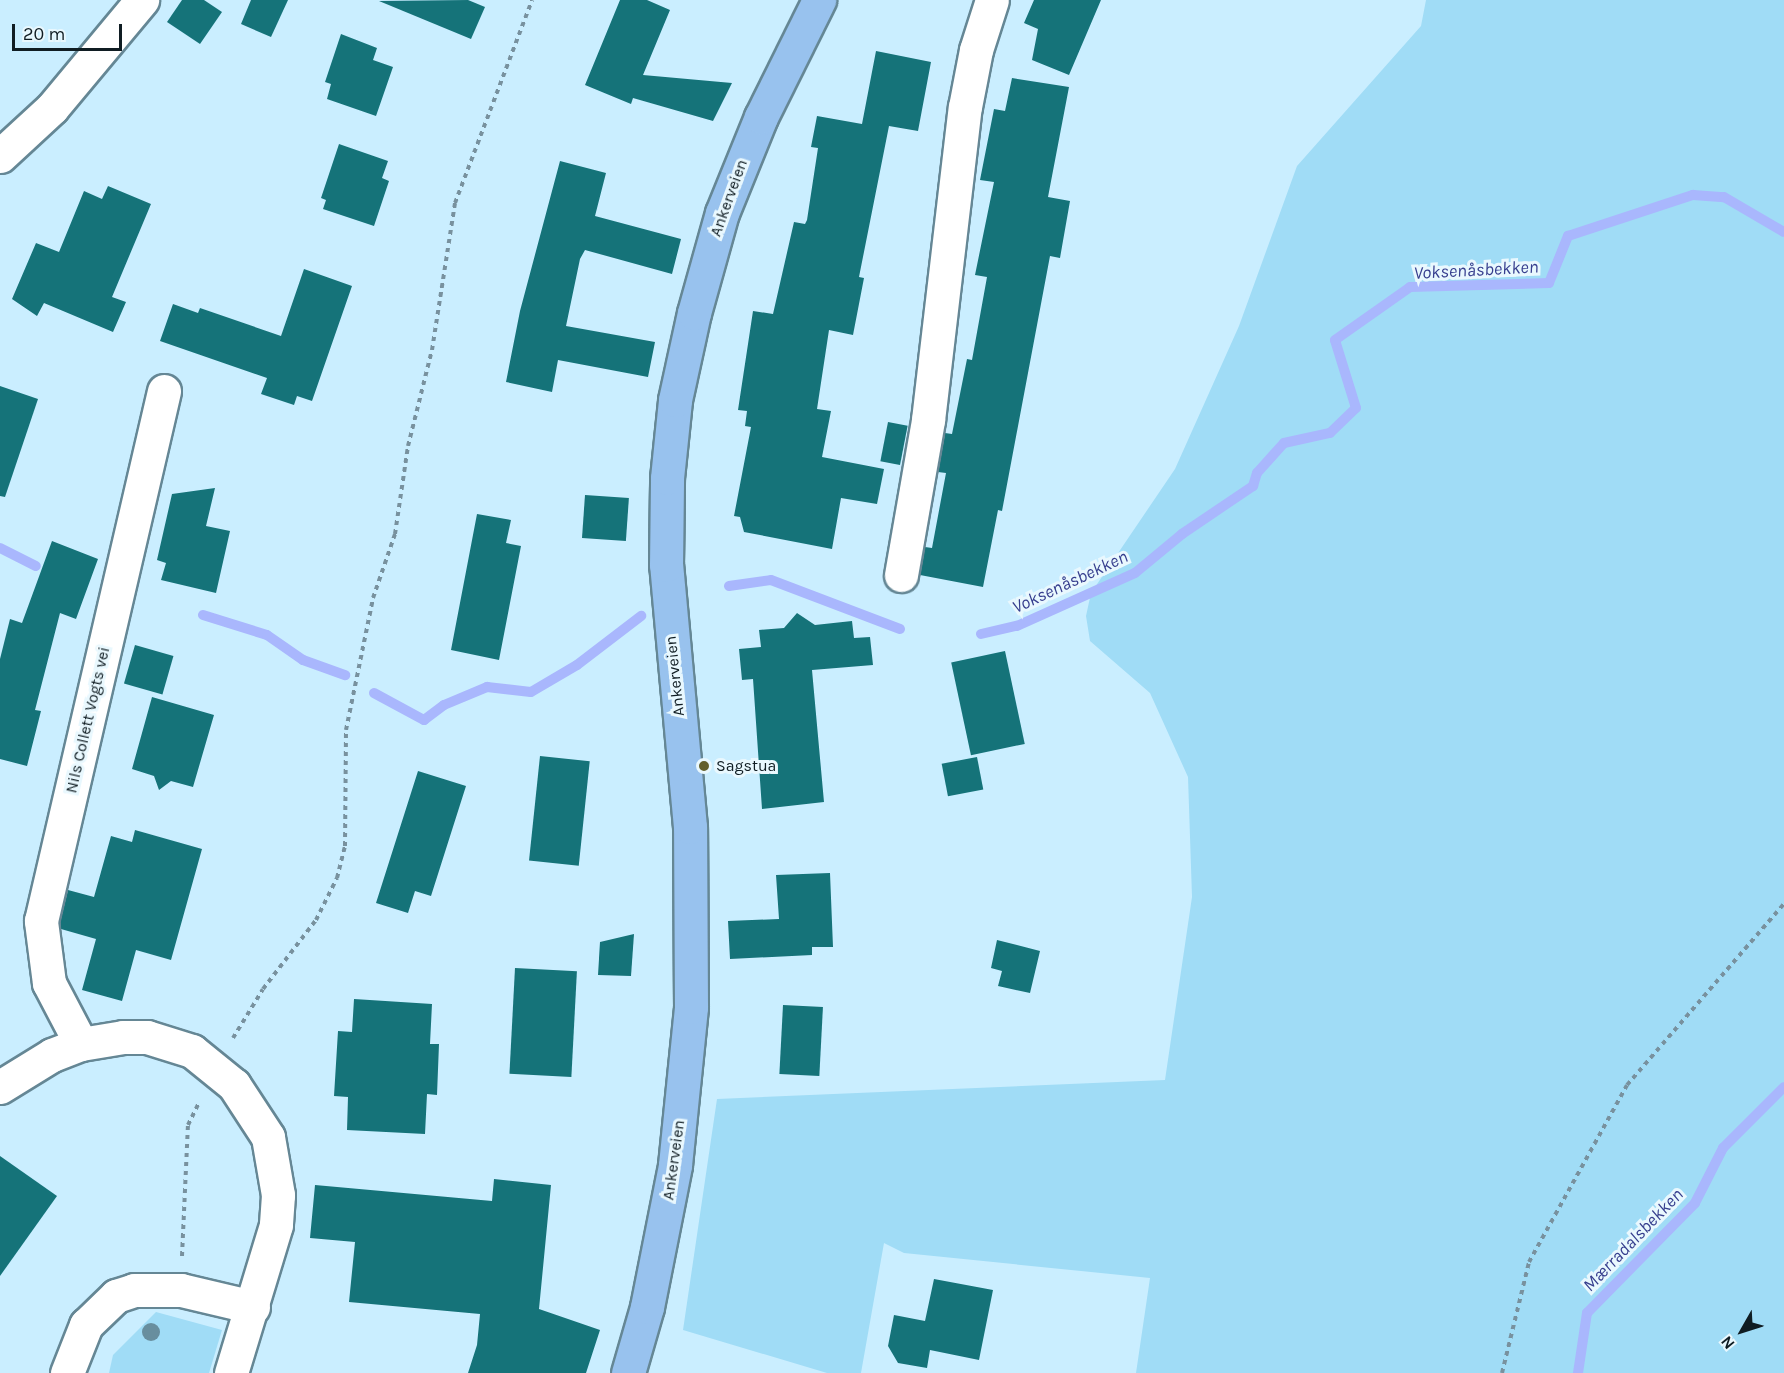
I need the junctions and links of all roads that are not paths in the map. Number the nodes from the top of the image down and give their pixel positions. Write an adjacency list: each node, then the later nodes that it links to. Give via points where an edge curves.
1 (142, 0): 4 (street, via 52,108)
2 (819, 0): 12 (main road, Ankerveien, via 778,79 722,213 675,400 667,478 666,565 690,827 691,1007 675,1165 647,1307)
3 (993, 0): 6 (street, via 976,50 965,107 928,420)
4 (0, 156)
5 (164, 391): 7 (street, Nils Collett Vogts vei, via 41,921 49,983)
6 (901, 575)
7 (81, 1044): 8 (street, via 24,1069); 9 (street, via 147,1037 177,1045 213,1065 253,1110 268,1137 278,1195 276,1225)
8 (0, 1087)
9 (253, 1306): 10 (street, via 181,1290 134,1290 117,1296 86,1325); 11 (street)
10 (67, 1373)
11 (231, 1373)
12 (628, 1373)

